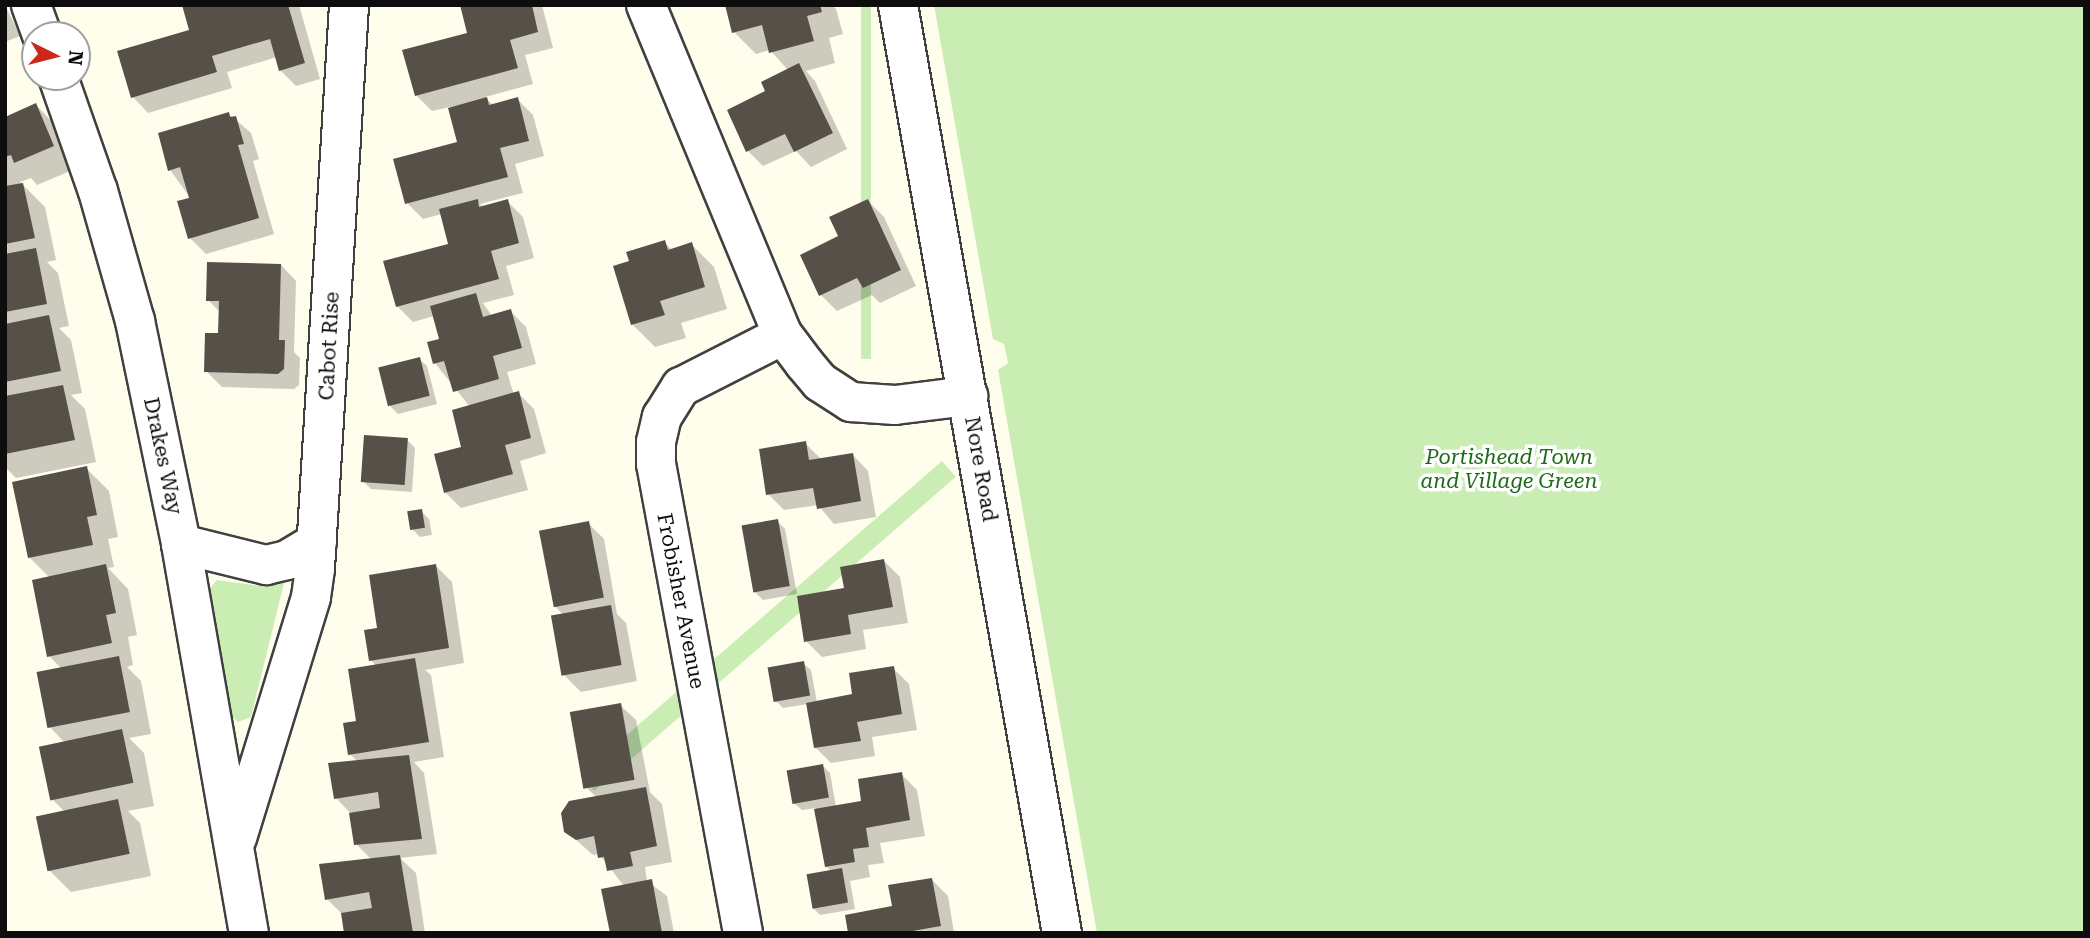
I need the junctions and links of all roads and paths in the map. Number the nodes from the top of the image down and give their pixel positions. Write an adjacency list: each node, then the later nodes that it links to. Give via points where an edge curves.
1 (349, 5): 7 (street, Cabot Rise)
2 (646, 5): 5 (street)
3 (898, 5): 6 (street, Nore Road)
4 (63, 91): 8 (street, Drakes Way, via 99,191 135,321)
5 (783, 335): 6 (street, via 820,382 852,402 895,405); 11 (street, Frobisher Avenue, via 681,387 662,417 656,442 656,464)
6 (968, 396): 12 (street, Nore Road)
7 (317, 542): 8 (street, via 287,560 266,565); 9 (street, Drakes Way, via 310,597)
8 (181, 544): 9 (street, Drakes Way)
9 (235, 844): 10 (street, Drakes Way)
10 (249, 933)
11 (743, 933)
12 (1062, 933)

